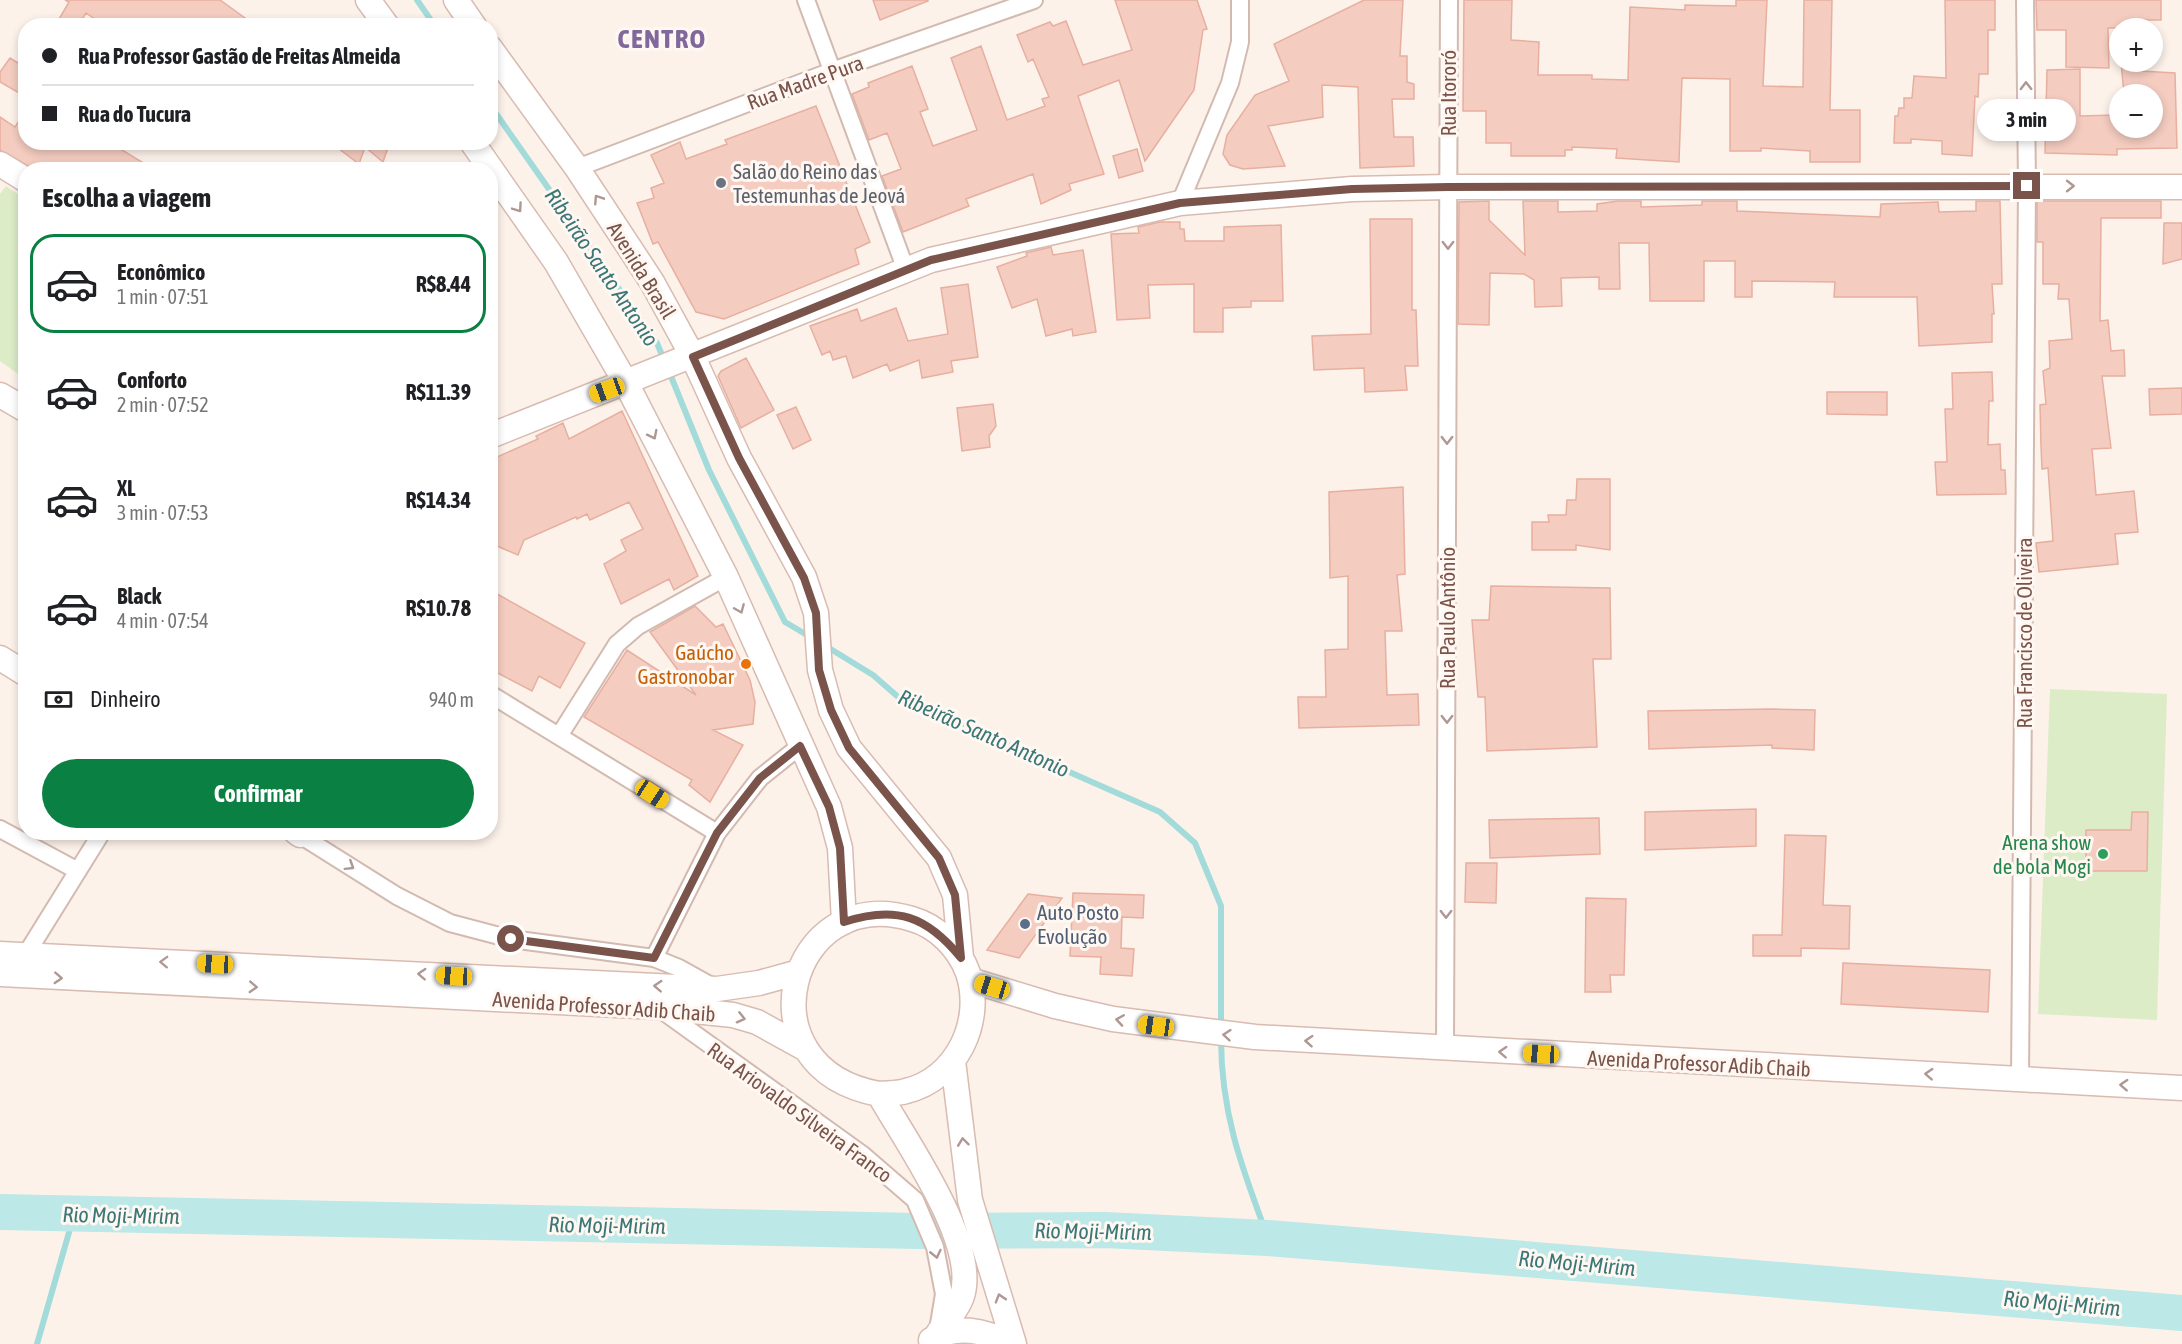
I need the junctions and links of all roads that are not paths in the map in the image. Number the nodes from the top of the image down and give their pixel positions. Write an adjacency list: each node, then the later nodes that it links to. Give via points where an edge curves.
1 (368, 0): 8 (main road)
2 (806, 0): 11 (street)
3 (1034, 0): 11 (street, Rua Madre Pura)
4 (1239, 0): 19 (street, via 1240,42 1230,83)
5 (1449, 0): 17 (street, Rua Itororó)
6 (2025, 0): 16 (street, Rua Francisco de Oliveira, one-way to 6)
7 (461, 1): 9 (main road)
8 (381, 18)
9 (470, 18)
10 (498, 59): 13 (main road, Avenida Brasil)
11 (832, 70): 13 (street, Rua Madre Pura); 20 (street)
12 (1, 166): 14 (main road)
13 (577, 168): 21 (main road, Avenida Brasil, one-way to 13, via 652,282)
14 (18, 176)
15 (498, 179): 22 (main road, one-way to 22)
16 (2027, 186): 17 (main road); 18 (main road, one-way to 18); 52 (street, Rua Francisco de Oliveira)
17 (1448, 187): 19 (main road, via 1352,189); 50 (street, Rua Paulo Antônio, one-way to 50)
18 (2182, 187)
19 (1180, 203): 20 (main road, via 931,260)
20 (906, 270): 21 (main road)
21 (688, 359): 22 (main road); 43 (main road, Avenida Brasil, via 791,550 816,613 819,670 831,710 849,748 939,858 955,895)
22 (634, 380): 25 (main road); 26 (main road, one-way to 26)
23 (0, 395): 24 (main road)
24 (18, 405)
25 (498, 433)
26 (726, 577): 30 (street, via 638,626 617,645); 31 (main road, one-way to 31)
27 (0, 658): 28 (main road)
28 (18, 669)
29 (498, 699): 30 (street)
30 (559, 736): 33 (street)
31 (800, 746): 33 (street, via 760,778); 39 (main road, via 829,807 840,848)
32 (0, 829): 34 (street)
33 (717, 833): 42 (street)
34 (18, 839)
35 (20, 840): 38 (street)
36 (97, 840): 38 (street)
37 (310, 840): 42 (street, one-way to 42, via 397,896 450,922 511,939)
38 (78, 871): 41 (street)
39 (844, 922): 43 (main road, via 870,914 914,919 944,937); 44 (main road, via 816,943)
40 (0, 954): 41 (main road, Avenida Professor Adib Chaib)
41 (25, 956): 47 (main road, Avenida Professor Adib Chaib, one-way to 41)
42 (654, 958): 47 (street)
43 (961, 958): 46 (main road)
44 (798, 972): 47 (main road, Avenida Professor Adib Chaib, via 759,984); 49 (main road, via 795,1024)
45 (0, 974): 48 (main road, Avenida Professor Adib Chaib, one-way to 48)
46 (970, 980): 50 (main road, Avenida Professor Adib Chaib, one-way to 46, via 1198,1032 1055,1006); 51 (main road, via 971,1023)
47 (717, 989)
48 (657, 1007): 49 (main road, Avenida Professor Adib Chaib, one-way to 49, via 733,1015 757,1022); 55 (street, Rua Ariovaldo Silveira Franco, one-way to 55, via 863,1155 915,1200 935,1247 944,1294)
49 (804, 1048): 54 (main road, via 836,1081)
50 (1445, 1049): 52 (main road, Avenida Professor Adib Chaib, one-way to 50)
51 (953, 1061): 54 (main road, via 932,1080 906,1091); 57 (main road, one-way to 51, via 970,1200)
52 (2020, 1079): 53 (main road, Avenida Professor Adib Chaib, one-way to 52)
53 (2182, 1088)
54 (879, 1094): 55 (main road, via 942,1200 962,1258 962,1297)
55 (930, 1340): 56 (main road, via 964,1330 992,1335)
56 (1008, 1344)
57 (1014, 1344)

